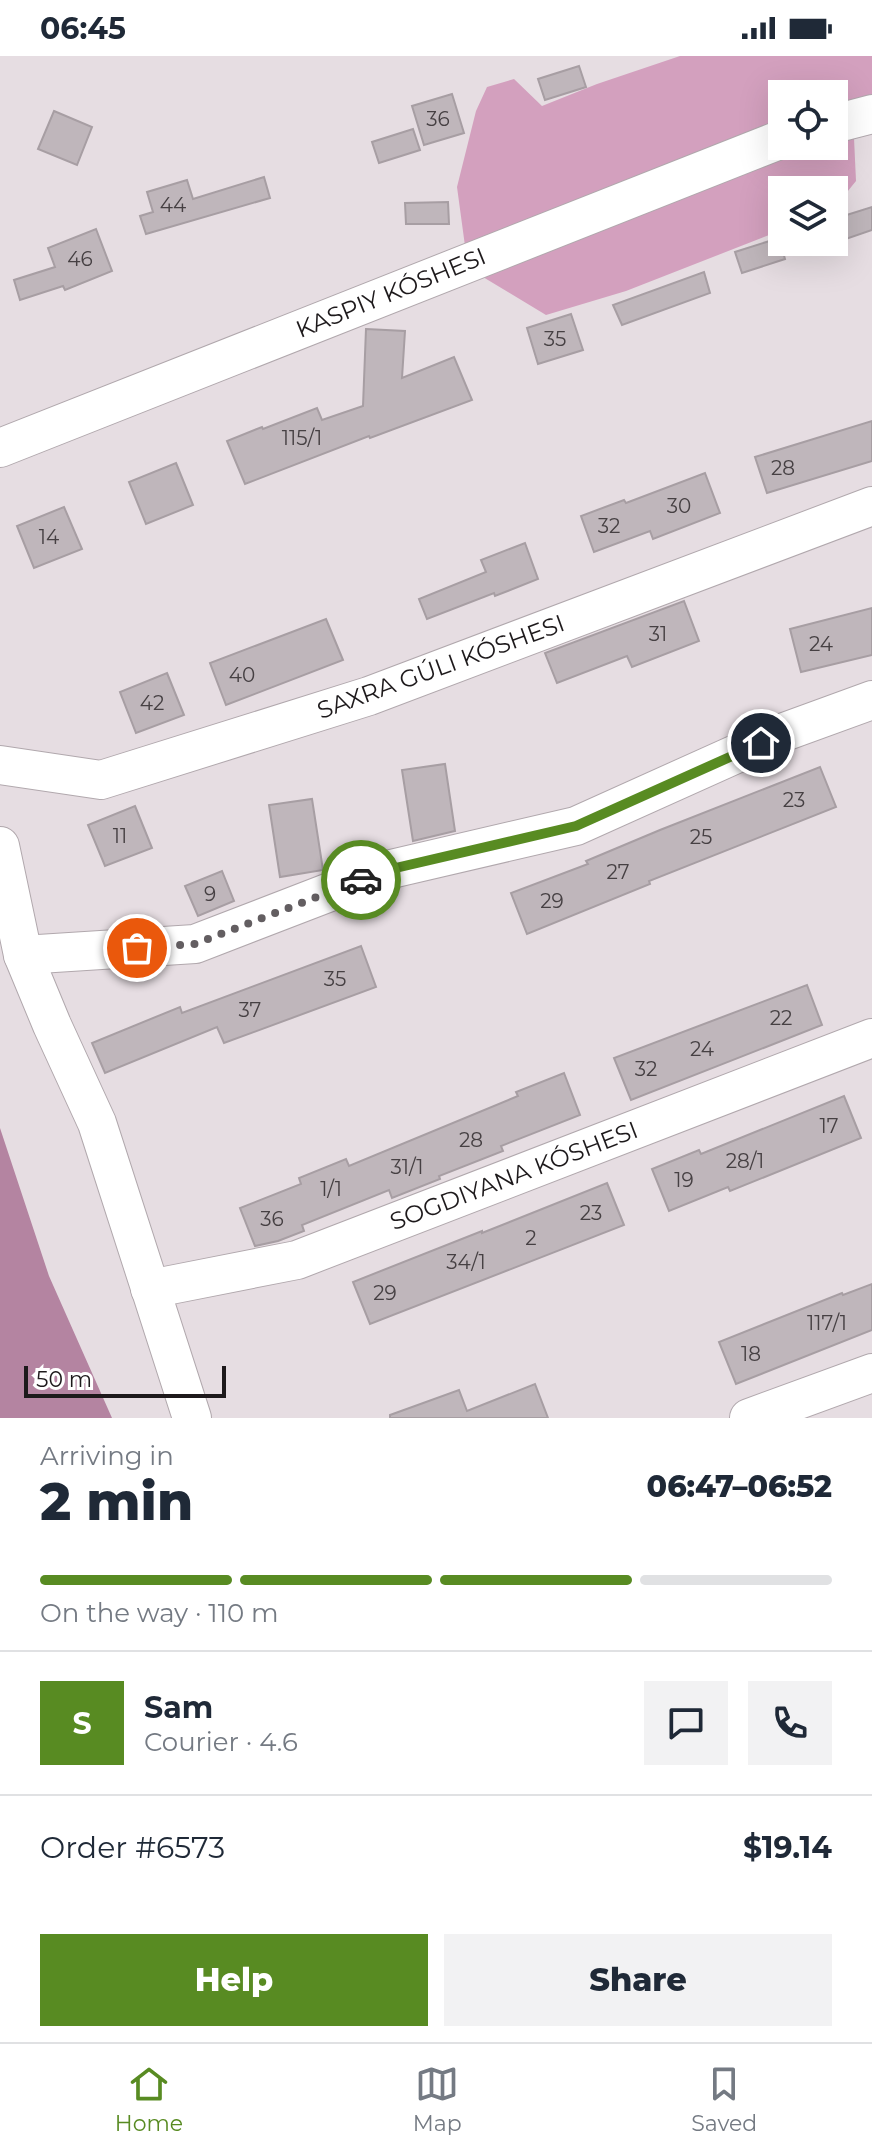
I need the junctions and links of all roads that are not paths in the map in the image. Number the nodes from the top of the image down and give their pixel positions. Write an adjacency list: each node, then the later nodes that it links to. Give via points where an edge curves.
1 (872, 114): 2 (street)
2 (848, 120)
3 (768, 145): 4 (street, KASPIY KÓSHESI)
4 (0, 448)
5 (872, 506): 7 (street, SAXRA GÚLI KÓSHESI, via 369,696 101,780)
6 (872, 700): 9 (street, via 787,731 576,826 387,870 195,944)
7 (0, 765)
8 (0, 846): 9 (street)
9 (23, 955): 11 (street, via 97,1123)
10 (872, 1038): 11 (street, SOGDIYANA KÓSHESI, via 297,1260)
11 (150, 1289): 13 (street)
12 (872, 1373): 14 (street)
13 (192, 1418)
14 (749, 1418)

